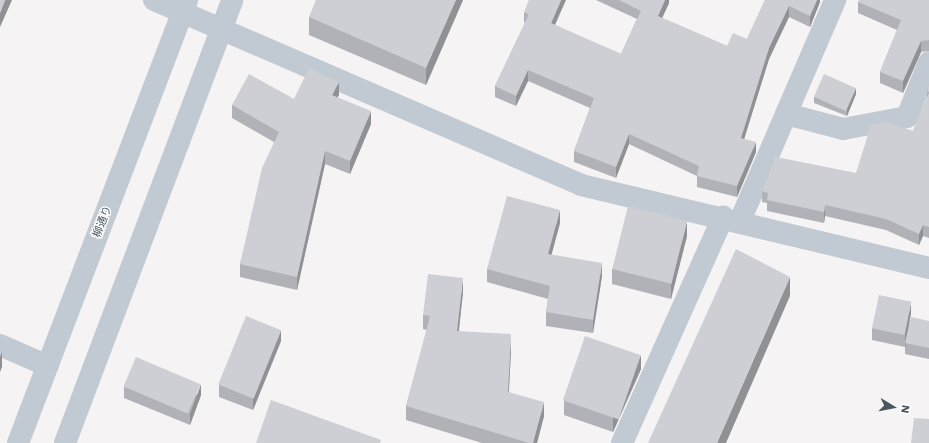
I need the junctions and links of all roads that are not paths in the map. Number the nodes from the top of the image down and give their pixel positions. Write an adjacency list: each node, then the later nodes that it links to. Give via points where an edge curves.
1 (154, 0): 4 (street)
2 (232, 0): 5 (street)
3 (836, 0): 7 (street)
4 (184, 6): 5 (street); 11 (street, 柳通り)
5 (221, 29): 8 (street, via 581,185); 13 (street)
6 (929, 62): 7 (street, via 907,117 843,129)
7 (786, 114): 8 (street)
8 (732, 219): 9 (street); 14 (street)
9 (929, 268)
10 (0, 345): 11 (street)
11 (48, 366): 12 (street, 柳通り)
12 (18, 443)
13 (66, 443)
14 (622, 443)

